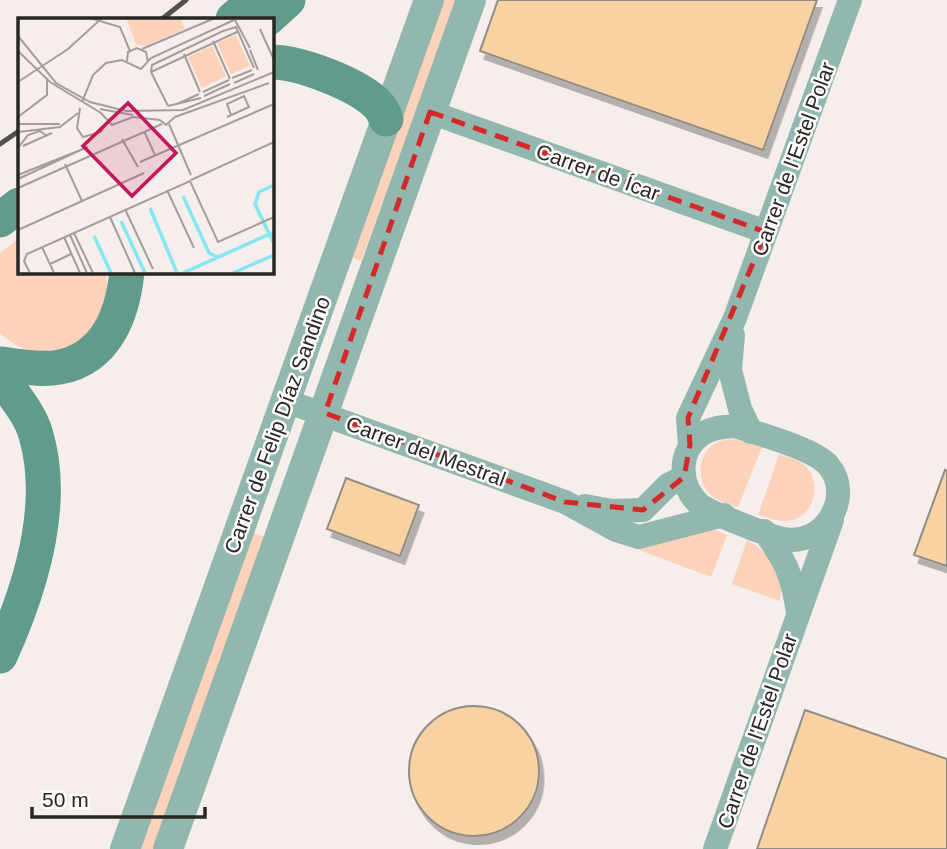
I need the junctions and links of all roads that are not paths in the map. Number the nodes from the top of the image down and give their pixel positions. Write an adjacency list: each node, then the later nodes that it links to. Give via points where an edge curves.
1 (255, 0): 6 (main road)
2 (288, 0): 7 (main road)
3 (429, 0): 10 (street, Carrer de Felip Díaz Sandino)
4 (471, 0): 9 (street, Carrer de Felip Díaz Sandino)
5 (850, 0): 11 (street, Carrer de l'Estel Polar)
6 (234, 18)
7 (268, 18)
8 (273, 62): 10 (main road, via 302,66 361,93 381,107)
9 (430, 112): 11 (street, Carrer de Ícar); 17 (street, Carrer de Felip Díaz Sandino)
10 (386, 119): 16 (street, Carrer de Felip Díaz Sandino)
11 (766, 232): 13 (street, Carrer de l'Estel Polar)
12 (125, 275): 14 (main road, via 114,327 92,352 62,367)
13 (735, 318): 18 (street, Carrer de l'Estel Polar, via 730,370); 19 (street, Carrer de l'Estel Polar, via 688,418)
14 (0, 364)
15 (0, 375): 26 (main road, via 33,425 42,485 37,548 25,596)
16 (286, 401): 17 (street, Carrer del Mestral); 27 (street, Carrer de Felip Díaz Sandino)
17 (324, 413): 21 (street, Carrer del Mestral); 28 (street, Carrer de Felip Díaz Sandino)
18 (751, 432): 19 (street, via 735,426 718,427 702,433); 22 (street, via 816,455 829,466 838,489)
19 (690, 445): 20 (street)
20 (684, 477): 21 (street, Carrer del Mestral, via 668,485 643,510 612,511); 23 (street, via 690,494 703,507)
21 (565, 502): 23 (street, Carrer del Mestral, via 616,530 639,537)
22 (835, 512): 24 (street, via 823,529 805,538 785,540); 25 (street, Carrer de l'Estel Polar)
23 (724, 515): 24 (street)
24 (764, 531): 25 (street, Carrer de l'Estel Polar, via 785,561)
25 (798, 612): 29 (street, Carrer de l'Estel Polar)
26 (0, 656)
27 (125, 849)
28 (168, 849)
29 (715, 849)

